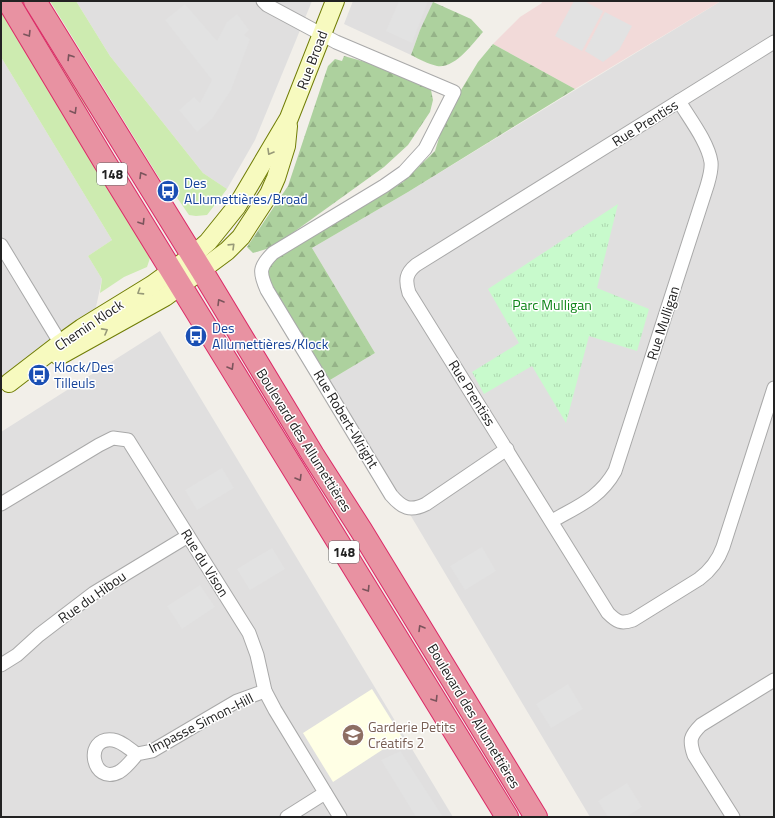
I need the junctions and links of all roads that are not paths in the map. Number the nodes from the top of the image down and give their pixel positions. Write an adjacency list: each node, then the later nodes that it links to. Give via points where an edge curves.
1 (8, 1): 10 (highway, Boulevard des Allumettières / 148, one-way to 10)
2 (35, 1): 9 (highway, Boulevard des Allumettières / 148, one-way to 2)
3 (263, 1): 5 (street)
4 (335, 1): 5 (street, Rue Broad)
5 (322, 34): 9 (street, Rue Broad, via 290,118 238,206 208,242); 14 (street, Rue Robert-Wright, via 454,92 425,149 404,172 273,253 265,261 261,271 263,280 391,495 403,506 418,508 426,504)
6 (774, 42): 7 (street, Rue Prentiss)
7 (679, 101): 14 (street, Rue Prentiss, via 416,264 407,276 409,293); 16 (street, Rue Mulligan, via 709,153 711,163 707,186 615,471 609,482 597,494)
8 (1, 245): 11 (street)
9 (197, 263): 10 (street, Chemin Klock); 26 (highway, Boulevard des Allumettières / 148, one-way to 9)
10 (177, 278): 11 (street, Chemin Klock); 25 (highway, Boulevard des Allumettières / 148, one-way to 25)
11 (63, 348): 12 (street, Chemin Klock)
12 (5, 386)
13 (774, 388): 16 (street, Rue Prentiss, via 719,557 699,579 633,620 619,622 608,613)
14 (507, 449): 16 (street, Rue Prentiss)
15 (1, 504): 17 (street, Rue du Vison, via 99,445 113,438 128,440)
16 (552, 521)
17 (188, 536): 18 (street, Rue du Hibou, via 94,593); 20 (street, Rue du Vison, via 249,633)
18 (1, 665)
19 (774, 680): 27 (street, via 701,725 691,738 694,755)
20 (265, 691): 21 (street, Impasse Simon-Hill, via 237,701 152,751); 22 (street, Rue du Vison)
21 (137, 754)
22 (325, 793): 23 (street); 24 (street, Rue du Vison)
23 (288, 817)
24 (340, 817)
25 (507, 817)
26 (536, 817)
27 (733, 817)

